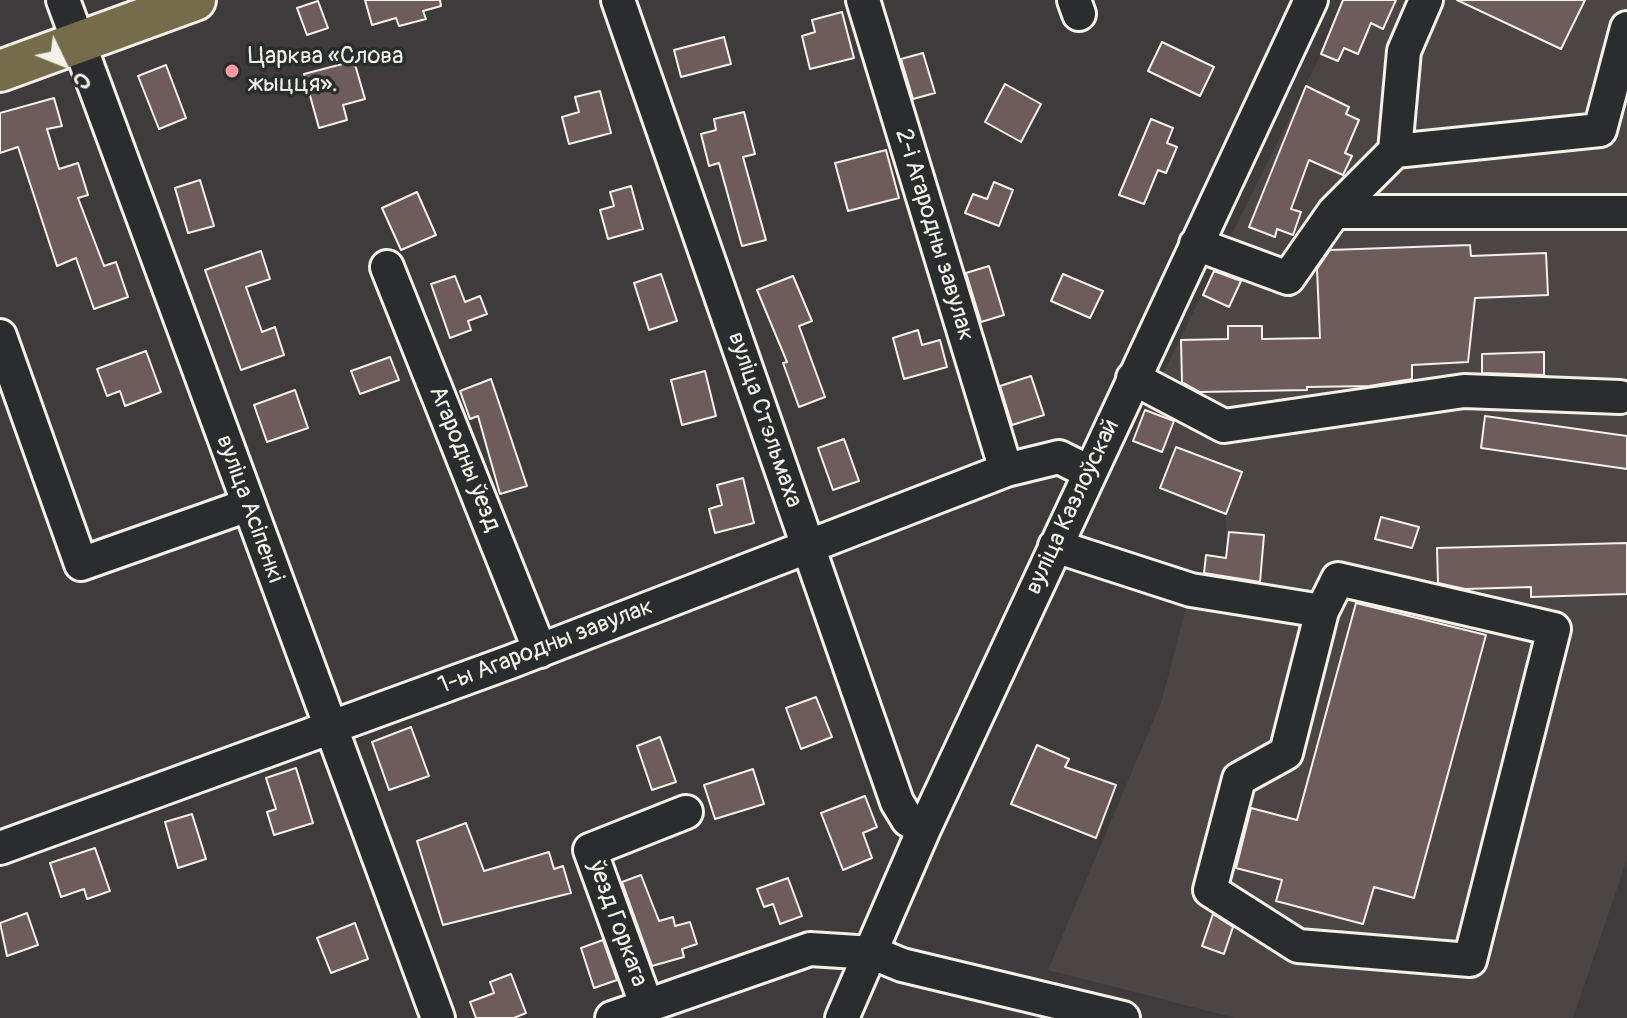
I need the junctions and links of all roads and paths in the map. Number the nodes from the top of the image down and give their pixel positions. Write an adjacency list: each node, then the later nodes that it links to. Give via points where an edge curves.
1 (63, 0): 8 (street, вуліца Асіпенкі)
2 (195, 0): 8 (main road)
3 (618, 0): 21 (street, вуліца Стэльмаха)
4 (863, 0): 18 (street, 2-і Агародны завулак)
5 (1311, 0): 13 (street, вуліца Казлоўскай)
6 (1426, 0): 10 (street, via 1404,51)
7 (1627, 28): 10 (street, via 1600,130)
8 (79, 41): 9 (main road); 20 (street, вуліца Асіпенкі)
9 (0, 71)
10 (1395, 151): 11 (street)
11 (1334, 212): 12 (street); 13 (street, via 1288,278)
12 (1627, 212)
13 (1196, 244): 16 (street, вуліца Казлоўскай)
14 (387, 267): 24 (street, Агародны ўезд)
15 (0, 336): 20 (street, via 81,564)
16 (1133, 378): 17 (street, via 1224,426 1464,391); 19 (street, вуліца Казлоўскай)
17 (1620, 397)
18 (1006, 470): 19 (street, 1-ы Агародны завулак, via 1059,457); 21 (street, 1-ы Агародны завулак)
19 (1089, 472): 22 (street, вуліца Казлоўскай)
20 (248, 505): 25 (street, вуліца Асіпенкі)
21 (808, 544): 24 (street, 1-ы Агародны завулак); 27 (street, вуліца Стэльмаха, via 897,802 908,820)
22 (1055, 546): 23 (street, via 1191,590); 27 (street, вуліца Казлоўскай)
23 (1322, 611): 23 (street, via 1286,753 1239,779 1210,890 1298,946 1470,960 1554,629 1338,579)
24 (540, 651): 25 (street, 1-ы Агародны завулак)
25 (329, 728): 28 (street, 1-ы Агародны завулак); 31 (street, вуліца Асіпенкі)
26 (686, 812): 30 (street, ўезд Горкага, via 590,850)
27 (924, 829): 29 (street, вуліца Казлоўскай)
28 (0, 848)
29 (873, 953): 30 (street, via 810,949); 33 (street, вуліца Казлоўскай); 34 (street, via 902,965)
30 (646, 1004): 32 (street)
31 (438, 1018)
32 (612, 1018)
33 (842, 1018)
34 (1123, 1018)

